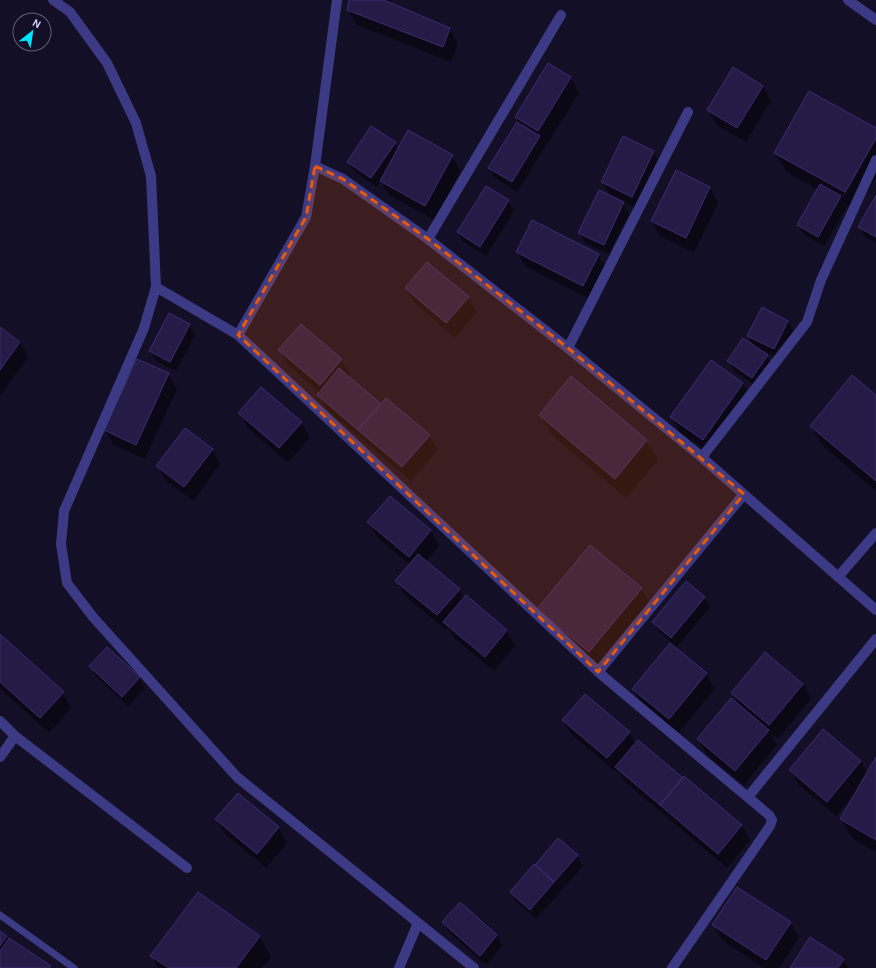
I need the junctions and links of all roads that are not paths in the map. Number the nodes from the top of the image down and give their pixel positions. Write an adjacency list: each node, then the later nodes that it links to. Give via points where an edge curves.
1 (52, 0): 10 (street, via 70,12 107,63 136,123 151,176)
2 (337, 0): 8 (street)
3 (848, 0): 5 (street)
4 (561, 15): 9 (street)
5 (876, 20)
6 (688, 112): 12 (street)
7 (876, 160): 13 (street, via 821,280 807,322)
8 (315, 166): 9 (street, via 343,179); 11 (street, via 306,217)
9 (428, 239): 12 (street)
10 (156, 287): 11 (street); 26 (street, via 144,328 64,512 61,544 67,583 93,617 237,777)
11 (238, 335): 19 (street)
12 (568, 348): 13 (street)
13 (702, 457): 14 (street)
14 (744, 494): 16 (street); 19 (street)
15 (876, 533): 16 (street)
16 (838, 577): 17 (street)
17 (876, 610)
18 (876, 639): 23 (street)
19 (598, 672): 23 (street)
20 (0, 721): 21 (street)
21 (15, 736): 22 (street); 24 (street)
22 (0, 757)
23 (748, 797): 30 (street, via 769,815 772,820 770,826)
24 (187, 868)
25 (0, 915): 27 (lane)
26 (418, 923): 28 (street); 29 (street)
27 (74, 968)
28 (399, 968)
29 (474, 968)
30 (672, 968)

